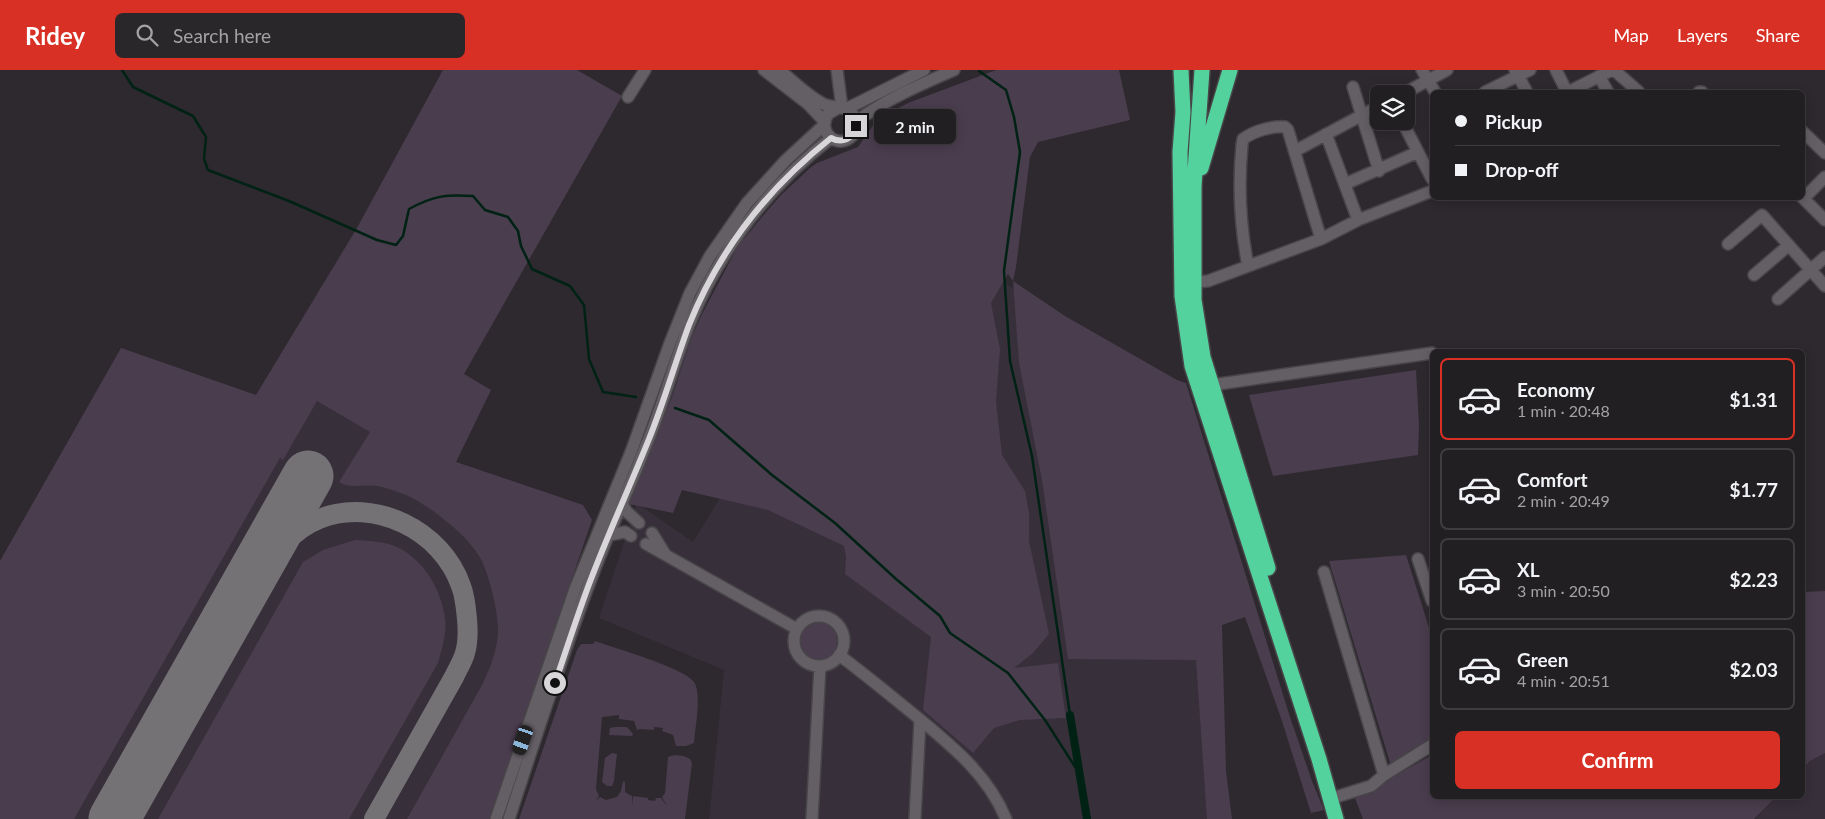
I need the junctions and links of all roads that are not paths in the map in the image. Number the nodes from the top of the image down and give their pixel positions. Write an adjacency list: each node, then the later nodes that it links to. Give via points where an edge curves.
1 (645, 70): 26 (street)
2 (764, 70): 31 (street, via 808,104)
3 (779, 70): 27 (street, via 817,100)
4 (837, 70): 27 (street)
5 (924, 70): 27 (street)
6 (954, 70): 30 (street, via 922,84)
7 (1202, 70): 43 (highway)
8 (1230, 70): 43 (highway)
9 (1447, 70): 15 (street)
10 (1530, 70): 14 (street)
11 (1556, 70): 22 (street)
12 (1613, 70): 16 (street); 25 (street)
13 (1180, 72): 85 (highway, via 1183,112 1180,152 1182,296 1192,366)
14 (1517, 73): 20 (street); 21 (street)
15 (1425, 75): 17 (street); 19 (street)
16 (1600, 76): 23 (street); 24 (street)
17 (1413, 85)
18 (1353, 87): 29 (street)
19 (1434, 90)
20 (1489, 90)
21 (1526, 90)
22 (1567, 90)
23 (1572, 90)
24 (1607, 90)
25 (1637, 90)
26 (628, 96)
27 (842, 108): 30 (street, via 853,114); 31 (street, via 828,114)
28 (1370, 111): 29 (street)
29 (1361, 116): 33 (street); 39 (street)
30 (856, 122): 35 (street, via 855,130 847,139)
31 (824, 124): 35 (street); 71 (street, via 747,203 700,274 580,575)
32 (1407, 130): 37 (street)
33 (1326, 134): 36 (street); 42 (street)
34 (1805, 134): 38 (street)
35 (831, 138): 61 (street, via 793,170 758,209 714,273 689,326 656,422)
36 (1295, 151): 49 (street); 53 (street, via 1285,127 1272,127 1243,139 1240,214)
37 (1418, 152): 39 (street); 40 (street)
38 (1825, 153)
39 (1379, 171): 42 (street)
40 (1430, 175)
41 (1825, 177): 45 (street)
42 (1345, 184): 47 (street)
43 (1194, 186): 56 (highway)
44 (1430, 192): 47 (street)
45 (1805, 195)
46 (1805, 199): 48 (street)
47 (1358, 220): 49 (street)
48 (1825, 220)
49 (1321, 239): 53 (street)
50 (1728, 244): 51 (street, via 1762,215)
51 (1789, 245): 54 (street); 55 (street)
52 (1825, 257): 54 (street)
53 (1248, 266): 56 (street)
54 (1811, 270): 57 (street); 58 (street)
55 (1754, 275)
56 (1193, 282): 60 (highway, via 1200,341)
57 (1825, 286)
58 (1778, 299)
59 (1430, 353): 60 (street)
60 (1212, 386): 79 (highway)
61 (622, 503): 62 (street); 63 (street)
62 (618, 514): 65 (street); 65 (street, via 628,534)
63 (638, 523)
64 (652, 533): 67 (street)
65 (609, 535): 71 (street)
66 (646, 544): 67 (street)
67 (665, 554): 72 (street)
68 (1418, 559): 70 (street)
69 (1324, 572): 78 (street)
70 (1430, 595)
71 (571, 620): 73 (street)
72 (797, 629): 74 (street, via 808,618 832,620 842,632); 75 (street, via 796,651 805,662)
73 (566, 632): 80 (street); 81 (street)
74 (840, 655): 75 (street, via 831,663); 76 (street)
75 (820, 666): 82 (street)
76 (920, 720): 83 (street); 84 (street, via 946,740 982,777)
77 (1430, 746): 78 (street)
78 (1384, 775): 79 (street, via 1370,786)
79 (1339, 796): 86 (highway)
80 (496, 819)
81 (509, 819)
82 (812, 819)
83 (914, 819)
84 (1006, 819)
85 (1336, 819)
86 (1346, 819)

